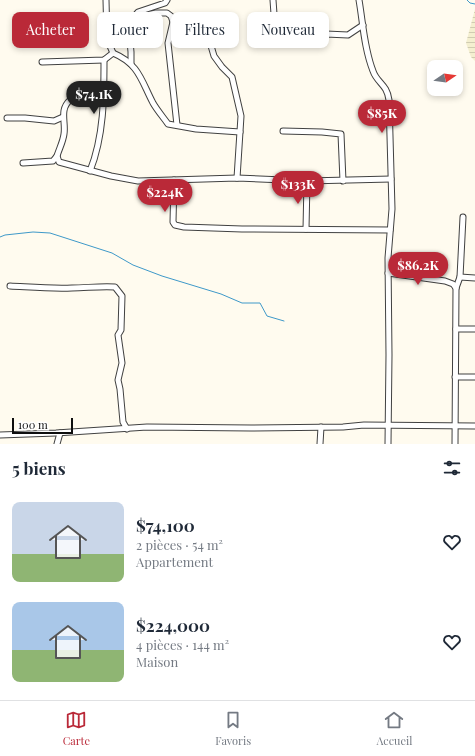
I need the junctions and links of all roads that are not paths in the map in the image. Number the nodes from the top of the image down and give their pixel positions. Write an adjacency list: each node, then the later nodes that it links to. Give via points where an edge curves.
1 (106, 0): 5 (street)
2 (167, 0): 6 (street, via 165,3)
3 (273, 0): 7 (street, via 277,33 304,37 348,35)
4 (359, 0): 7 (street)
5 (106, 12)
6 (138, 12)
7 (363, 25): 26 (street, via 369,60 374,73 388,91)
8 (171, 30): 19 (street, via 168,43)
9 (111, 48): 12 (street)
10 (130, 48): 15 (street)
11 (212, 48): 21 (street, via 214,56 232,77 241,116)
12 (113, 53): 13 (street); 15 (street)
13 (104, 60): 14 (street); 16 (street)
14 (42, 62)
15 (130, 64): 19 (street, via 139,73 154,104 168,124)
16 (104, 99): 17 (street, via 70,100 65,104); 24 (street, via 100,142)
17 (63, 117): 18 (street, via 54,121); 22 (street, via 64,136)
18 (7, 118)
19 (177, 125): 21 (street)
20 (283, 131): 29 (street, via 341,134)
21 (240, 132): 25 (street)
22 (56, 160): 23 (street); 24 (street)
23 (23, 163)
24 (90, 171): 27 (street, via 138,181)
25 (237, 178): 27 (street); 28 (street)
26 (392, 179): 29 (street); 32 (street)
27 (174, 180): 31 (street, via 175,225)
28 (307, 181): 29 (street); 31 (street)
29 (343, 181)
30 (463, 217): 34 (street)
31 (306, 229): 32 (street)
32 (390, 230): 33 (street)
33 (388, 273): 37 (street, via 445,281); 42 (street, via 390,356)
34 (460, 277): 35 (street); 37 (street)
35 (475, 278)
36 (10, 286): 46 (street, via 115,287 122,296 121,330 118,335 122,363 118,380 123,422)
37 (456, 288): 38 (street)
38 (456, 329): 39 (street); 40 (street)
39 (475, 329)
40 (454, 377): 41 (street); 43 (street)
41 (475, 377)
42 (387, 426): 43 (street); 45 (street); 51 (street)
43 (455, 426): 44 (street); 52 (street)
44 (475, 426)
45 (321, 427): 46 (street); 50 (street)
46 (127, 429): 47 (street)
47 (60, 433): 48 (street); 49 (street)
48 (0, 435)
49 (57, 444)
50 (320, 444)
51 (388, 444)
52 (455, 444)

